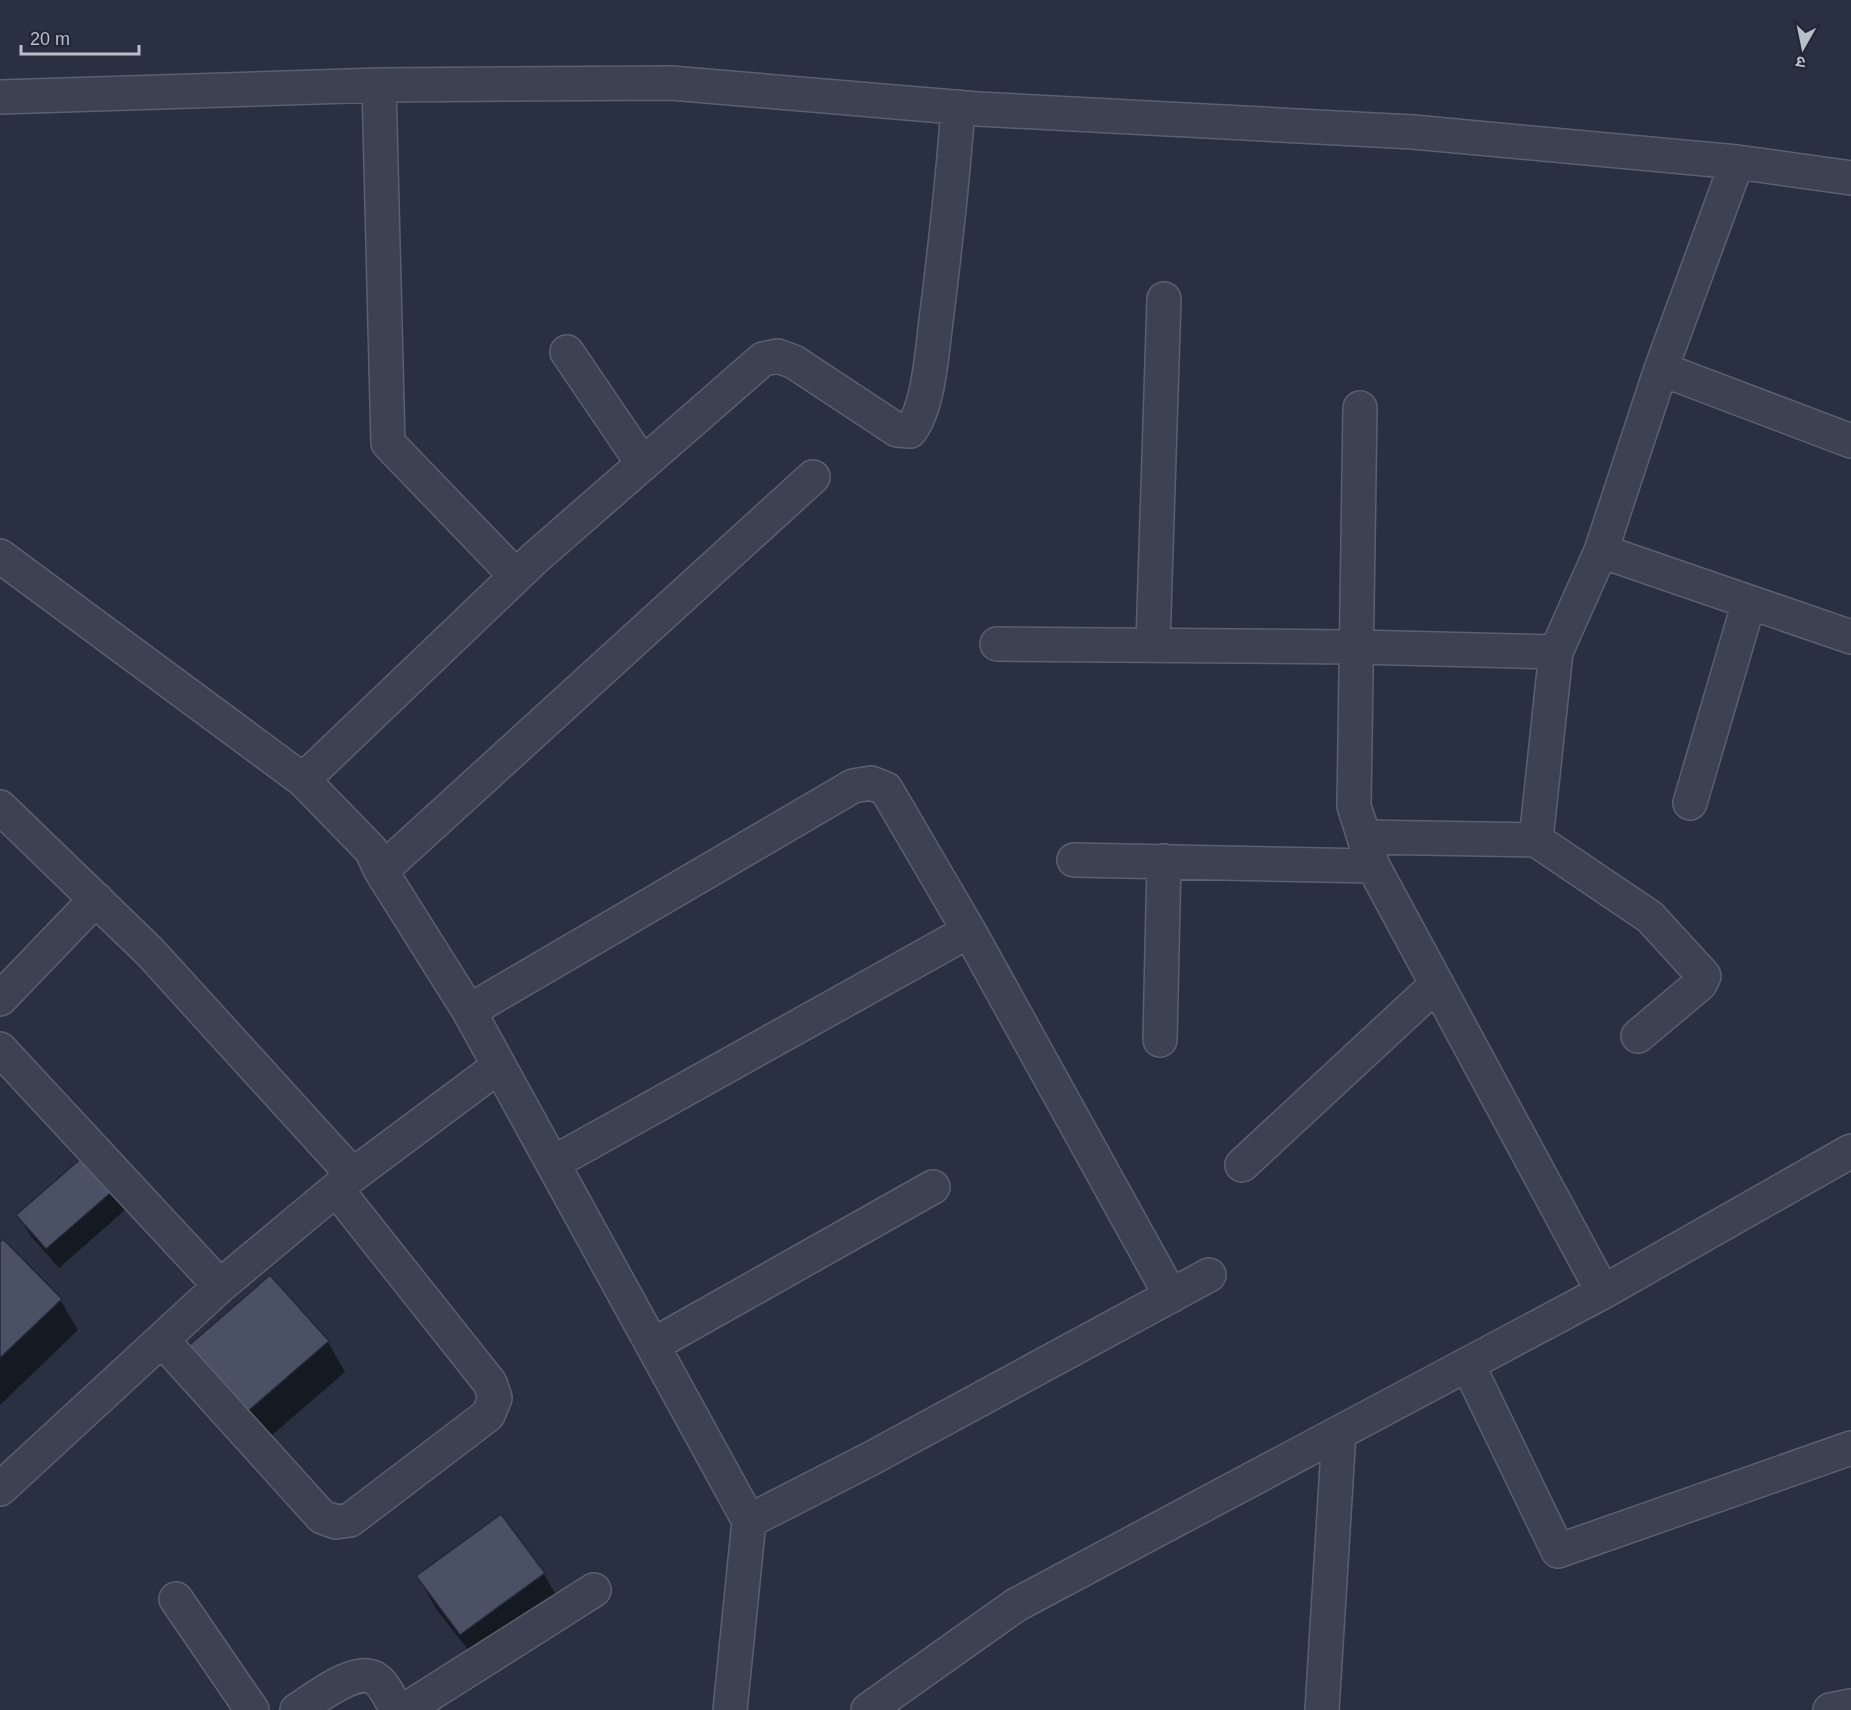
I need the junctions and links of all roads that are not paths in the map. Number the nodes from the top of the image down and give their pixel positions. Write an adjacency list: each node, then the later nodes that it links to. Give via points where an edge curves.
1 (379, 85): 2 (street); 3 (street, via 671,83); 15 (street, via 388,443)
2 (0, 97)
3 (958, 107): 4 (street, via 1413,132); 11 (street, via 952,191 931,353 918,420 910,431 897,430 794,362 778,356 763,359)
4 (1737, 162): 5 (street); 8 (street)
5 (1851, 178)
6 (1164, 299): 19 (street)
7 (567, 352): 11 (street)
8 (1661, 369): 10 (street); 13 (street)
9 (1360, 408): 20 (street)
10 (1851, 441)
11 (643, 464): 15 (street)
12 (813, 477): 29 (street)
13 (1601, 551): 16 (street); 21 (street)
14 (0, 556): 22 (street)
15 (516, 576): 22 (street)
16 (1749, 602): 17 (street); 23 (street)
17 (1851, 637)
18 (997, 644): 19 (street)
19 (1153, 644): 20 (street)
20 (1357, 647): 21 (street); 26 (street, via 1354,806)
21 (1556, 652): 25 (street)
22 (303, 780): 29 (street, via 371,850)
23 (1690, 803)
24 (0, 807): 30 (street)
25 (1536, 840): 26 (street); 35 (street, via 1650,917 1701,970 1704,976 1700,984)
26 (1369, 852): 28 (street); 32 (street)
27 (1074, 860): 28 (street)
28 (1164, 861): 36 (street)
29 (381, 871): 34 (street)
30 (96, 900): 33 (street); 42 (street, via 150,952)
31 (969, 930): 34 (street, via 886,789 871,783 853,786); 40 (street); 47 (street)
32 (1437, 984): 41 (street); 46 (street)
33 (0, 999)
34 (468, 1011): 38 (street)
35 (1638, 1036)
36 (1160, 1040)
37 (0, 1049): 45 (street)
38 (499, 1066): 40 (street); 42 (street)
39 (1851, 1151): 46 (street)
40 (553, 1162): 49 (street)
41 (1242, 1165)
42 (345, 1182): 45 (street); 48 (street, via 490,1383 495,1398 488,1416 350,1520 336,1522 322,1517)
43 (933, 1187): 49 (street)
44 (1209, 1275): 47 (street)
45 (220, 1286): 48 (street)
46 (1603, 1292): 50 (street)
47 (1171, 1296): 54 (street)
48 (162, 1340): 53 (street)
49 (653, 1345): 54 (street)
50 (1468, 1365): 51 (street); 52 (street, via 1558,1551)
51 (1339, 1433): 63 (street, via 1016,1605); 64 (street)
52 (1851, 1448)
53 (0, 1489)
54 (749, 1521): 62 (street)
55 (594, 1590): 61 (street)
56 (176, 1599): 58 (street)
57 (1851, 1706): 65 (street)
58 (252, 1710)
59 (297, 1710): 60 (street, via 365,1673 378,1679)
60 (397, 1710)
61 (405, 1710)
62 (730, 1710)
63 (867, 1710)
64 (1322, 1710)
65 (1830, 1710)

